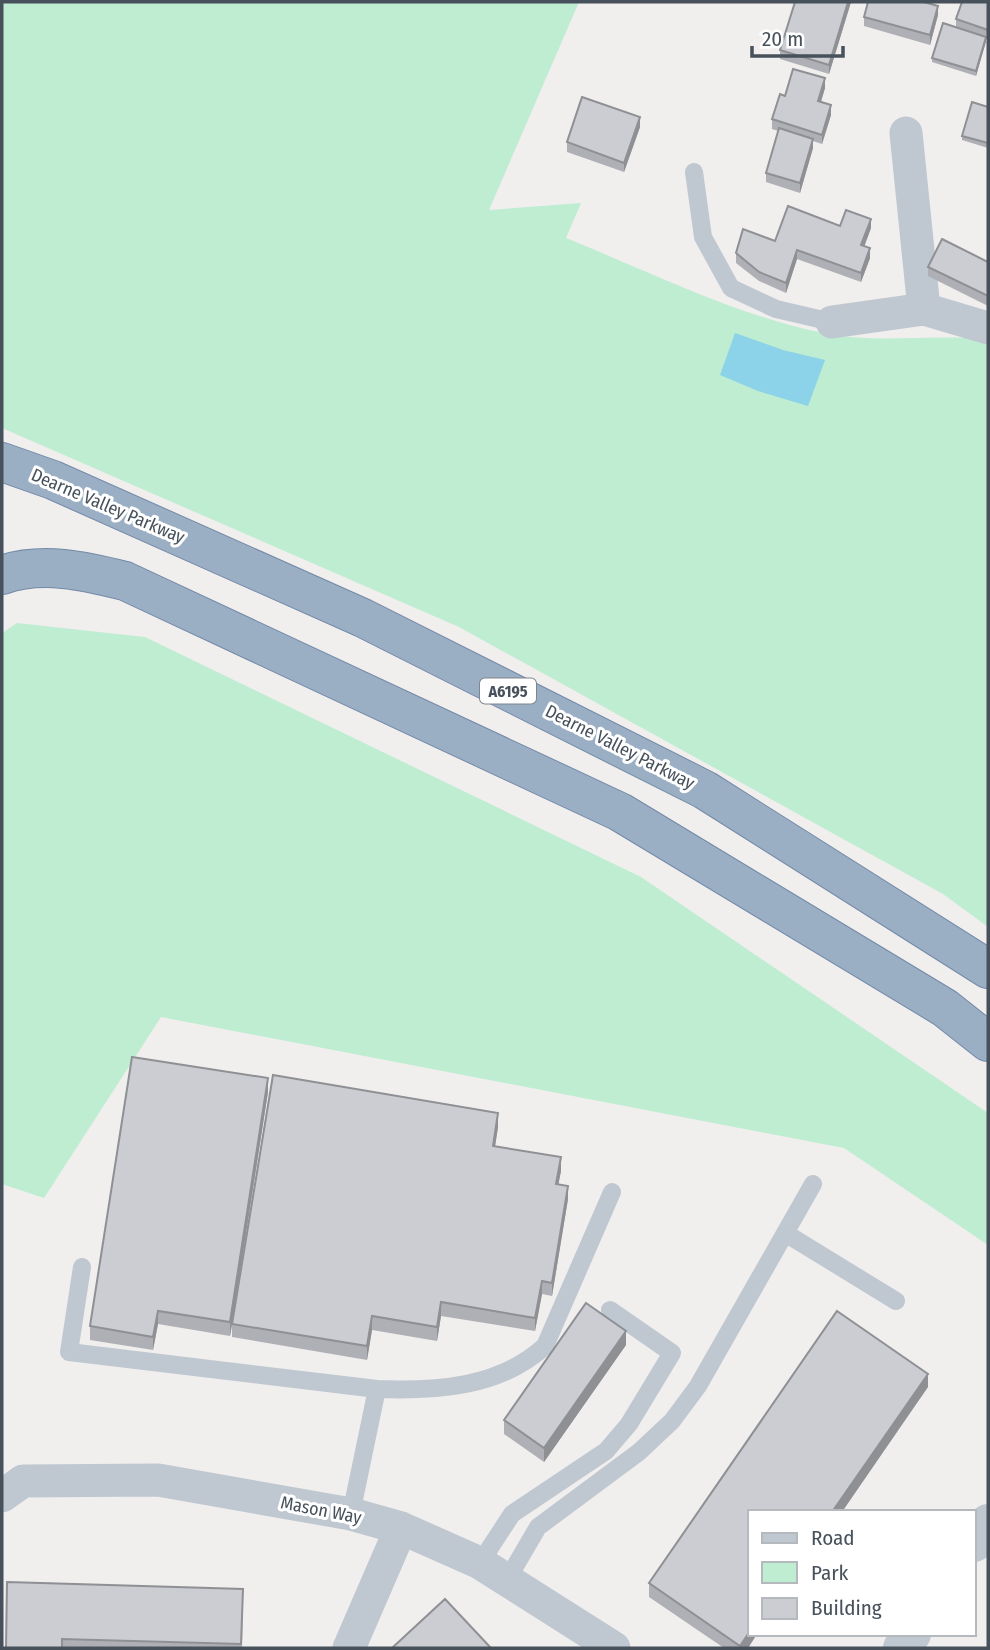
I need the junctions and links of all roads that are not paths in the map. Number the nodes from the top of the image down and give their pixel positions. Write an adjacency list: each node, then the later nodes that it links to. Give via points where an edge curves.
1 (906, 133): 3 (street)
2 (694, 172): 4 (lane, via 704,237 731,288 776,309)
3 (924, 309): 4 (street); 5 (street)
4 (832, 322)
5 (988, 328)
6 (2, 461): 8 (highway, Dearne Valley Parkway / A6195, via 363,618 705,790)
7 (2, 575): 9 (highway, via 14,570 73,569 125,580 608,807 945,1008)
8 (988, 969)
9 (988, 1042)
10 (813, 1184): 12 (lane)
11 (612, 1192): 16 (lane, via 545,1346 533,1357 495,1377 458,1386)
12 (785, 1233): 14 (lane); 22 (lane, via 698,1386 672,1421 639,1452 538,1527)
13 (82, 1267): 16 (lane, via 69,1352)
14 (895, 1301)
15 (610, 1310): 22 (lane, via 672,1353 629,1424 606,1451 512,1514)
16 (377, 1390): 18 (lane)
17 (2, 1496): 18 (street, Mason Way, via 23,1481 158,1480)
18 (351, 1514): 20 (street, Mason Way)
19 (988, 1523): 21 (street)
20 (401, 1528): 22 (street, Mason Way); 23 (street)
21 (976, 1540)
22 (493, 1572): 24 (street, Mason Way)
23 (349, 1648)
24 (614, 1648)

